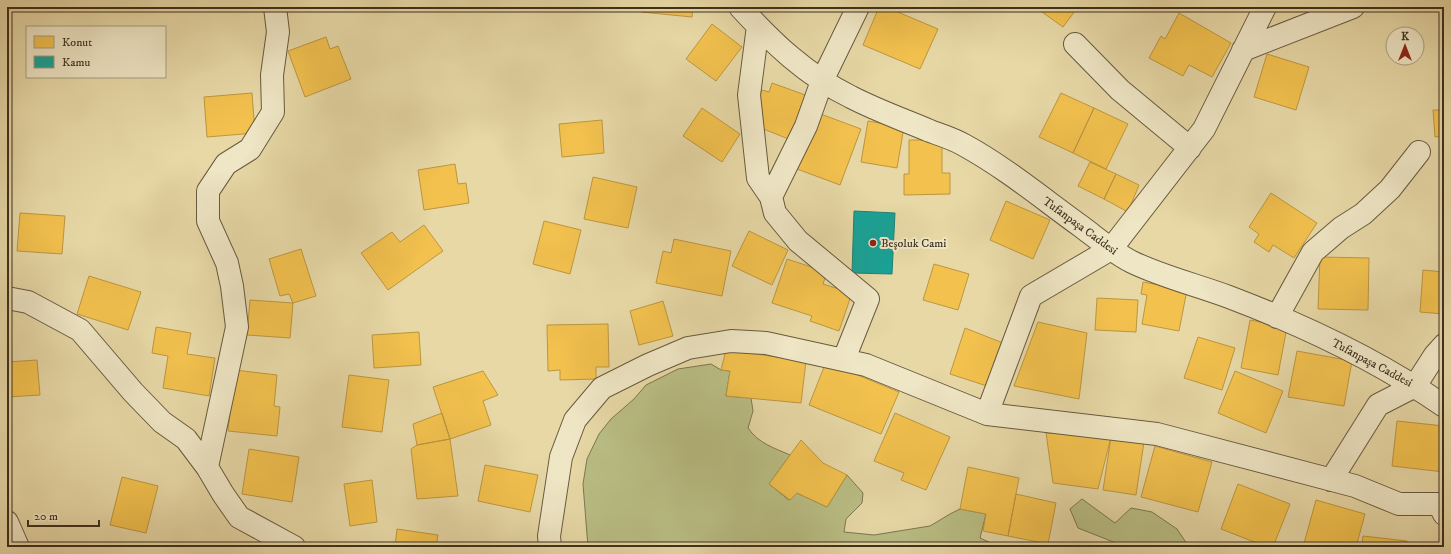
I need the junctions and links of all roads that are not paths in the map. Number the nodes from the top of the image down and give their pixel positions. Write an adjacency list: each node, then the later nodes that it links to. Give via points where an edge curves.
1 (275, 7): 21 (street, via 278,32 272,75 273,112 250,149 226,164 208,191 208,221 227,262 236,327)
2 (740, 7): 6 (street, Tufanpaşa Caddesi)
3 (858, 7): 9 (street)
4 (1265, 7): 8 (street)
5 (1353, 7): 8 (street)
6 (758, 26): 9 (street, Tufanpaşa Caddesi, via 785,53); 12 (street, via 749,95 758,178)
7 (1075, 44): 10 (street, via 1120,90)
8 (1243, 50): 10 (street, via 1204,129)
9 (822, 81): 12 (street, via 806,126); 13 (street, Tufanpaşa Caddesi, via 850,97 962,144 995,164)
10 (1190, 148): 13 (street)
11 (1419, 152): 15 (street, via 1390,189 1363,214 1313,252)
12 (771, 197): 17 (street, via 775,213 798,241 868,299)
13 (1111, 249): 15 (street, Tufanpaşa Caddesi, via 1140,265); 20 (street, via 1031,296)
14 (7, 298): 21 (street, via 28,302 80,330 162,422 186,439)
15 (1277, 316): 18 (street, Tufanpaşa Caddesi)
16 (1444, 345): 18 (street)
17 (844, 360): 20 (street, via 866,365); 27 (street, via 766,342 731,341 688,348 602,388 575,420 561,457 549,536)
18 (1415, 386): 19 (street, Tufanpaşa Caddesi); 22 (street, via 1378,405)
19 (1444, 406)
20 (986, 414): 22 (street, via 1157,434)
21 (207, 467): 26 (street, via 239,517)
22 (1331, 480): 23 (street, via 1355,486 1399,504)
23 (1442, 507)
24 (7, 522): 25 (street)
25 (18, 547)
26 (294, 547)
27 (550, 547)

